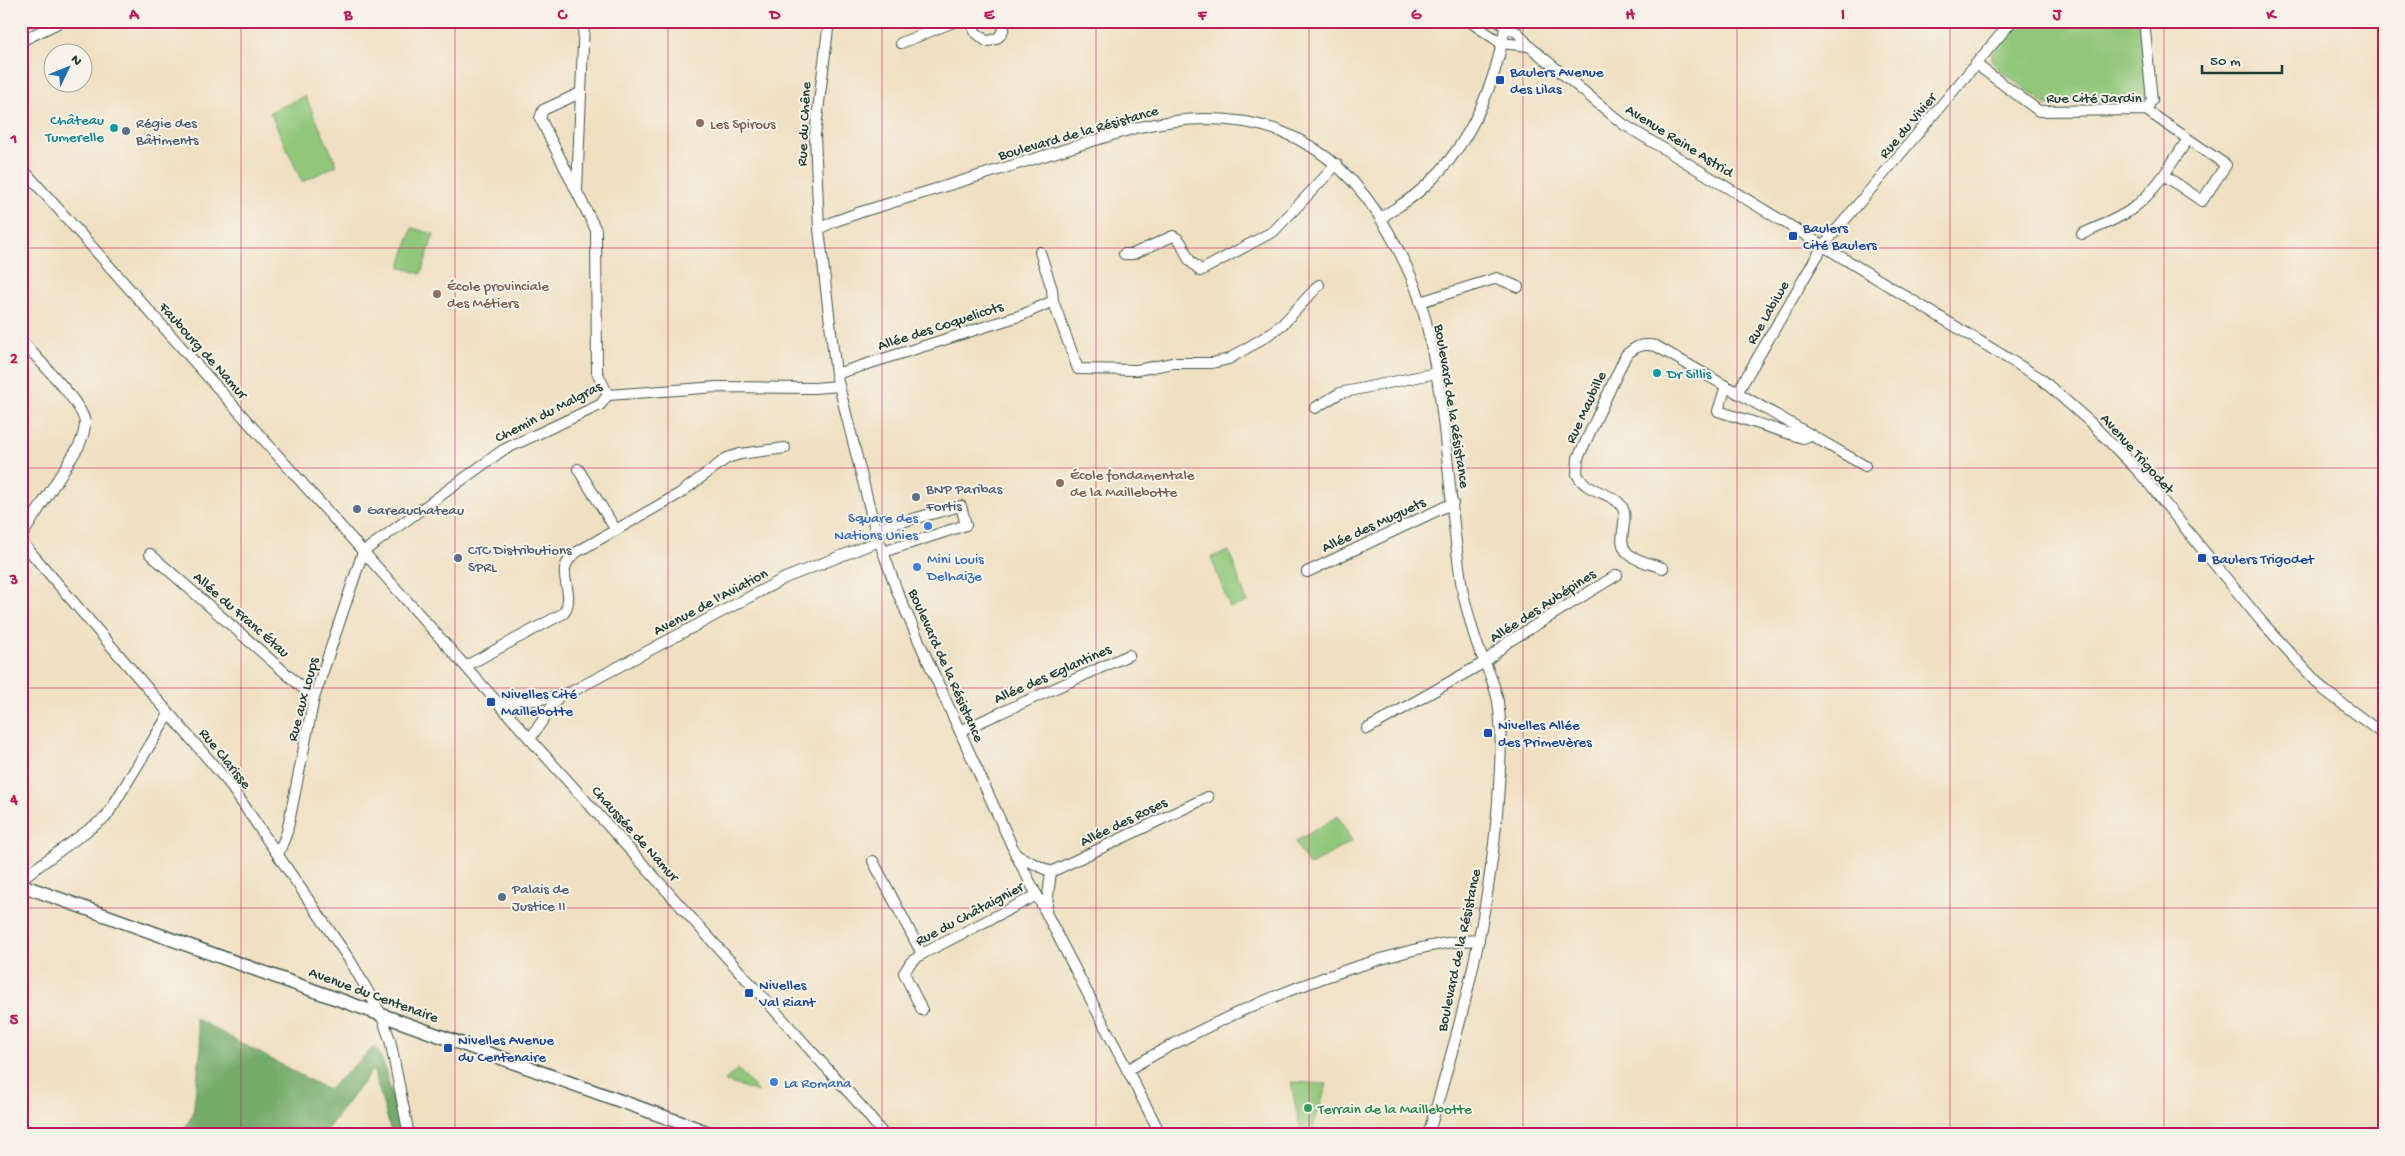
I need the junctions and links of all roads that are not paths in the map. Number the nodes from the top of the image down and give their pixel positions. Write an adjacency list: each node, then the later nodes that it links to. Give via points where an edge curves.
1 (62, 21): 11 (street)
2 (584, 21): 16 (street)
3 (829, 21): 24 (street, Rue du Chêne, via 815,135)
4 (956, 21): 12 (street)
5 (974, 21): 6 (street, via 974,31 986,41 1001,34)
6 (1004, 21)
7 (1469, 21): 13 (street)
8 (2012, 21): 15 (street, Rue du Vivier)
9 (2144, 21): 17 (street, via 2152,100)
10 (1503, 22): 13 (street); 14 (street, Avenue Reine Astrid)
11 (21, 41)
12 (901, 43)
13 (1501, 43): 14 (street); 23 (street, via 1485,97 1466,136 1432,180)
14 (1529, 46): 26 (street, Avenue Reine Astrid, via 1623,124)
15 (1977, 65): 17 (street, Rue Cité Jardin, via 2039,112); 26 (street, Rue du Vivier)
16 (580, 93): 22 (street); 22 (street, via 543,110 540,118)
17 (2146, 110): 18 (street, Rue Cité Jardin)
18 (2188, 139): 21 (street); 21 (street, Rue Cité Jardin, via 2226,164 2202,201)
19 (1337, 164): 23 (street, Boulevard de la Résistance); 24 (street, Boulevard de la Résistance, via 1307,143 1269,128 1216,119 1178,120 1126,131 860,212); 28 (street, via 1274,231 1200,271 1191,262 1181,241 1173,236 1133,254)
20 (21, 167): 51 (street, Faubourg de Namur)
21 (2164, 175): 25 (street, via 2146,199 2124,216)
22 (577, 190): 39 (street, via 596,230 597,372)
23 (1381, 218): 32 (street, Boulevard de la Résistance, via 1401,253)
24 (819, 229): 35 (street, Boulevard de la Résistance)
25 (2082, 234)
26 (1823, 246): 38 (street, Rue Labiwe); 66 (street, Avenue Trigodet, via 2040,378 2090,422 2140,473 2261,621 2324,690)
27 (1040, 252): 31 (street)
28 (1124, 254)
29 (1319, 285): 31 (street, via 1282,324 1228,359 1212,364 1173,362 1137,370 1078,369)
30 (1518, 287): 32 (street, via 1497,278)
31 (1053, 301): 35 (street, Allée des Coquelicots, via 1022,315)
32 (1420, 302): 34 (street, Boulevard de la Résistance)
33 (21, 340): 48 (street, via 68,394 85,422 79,446)
34 (1436, 373): 40 (street, via 1340,393); 45 (street, Boulevard de la Résistance)
35 (836, 374): 36 (street, Boulevard de la Résistance)
36 (839, 386): 39 (street, Chemin du Malgras, via 717,388); 46 (street, Boulevard de la Résistance)
37 (1726, 386): 38 (street, Rue Maubille); 41 (street, Rue Maubille, via 1718,411 1803,438); 54 (street, Rue Maubille, via 1656,346 1636,346 1626,355 1578,458 1577,474 1581,481 1588,488 1617,502 1623,510 1622,545 1629,555)
38 (1737, 393): 41 (street, Rue Maubille)
39 (608, 395): 51 (street, Chemin du Malgras, via 600,405 498,453)
40 (1315, 408)
41 (1811, 435): 43 (street, Rue Maubille)
42 (785, 448): 47 (street, via 726,458 679,494)
43 (1865, 466)
44 (578, 469): 47 (street)
45 (1453, 504): 55 (street, Allée des Muguets); 58 (street, Boulevard de la Résistance, via 1463,594)
46 (875, 529): 50 (street, Boulevard de la Résistance); 52 (street, via 961,506 966,525)
47 (616, 530): 59 (street, via 567,559 564,576 569,604 559,617)
48 (21, 537)
49 (21, 541): 63 (street, Rue Clarisse)
50 (879, 541): 52 (street, Boulevard de la Résistance); 60 (street, Avenue de l'Aviation, via 785,578)
51 (363, 552): 59 (street, Chaussée de Namur); 61 (street, Rue aux Loups)
52 (883, 552): 65 (street, Boulevard de la Résistance)
53 (150, 554): 61 (street, Allée du Franc Étau)
54 (1663, 568)
55 (1306, 572)
56 (1617, 575): 58 (street, Allée des Aubépines, via 1508,642)
57 (1129, 655): 65 (street, Allée des Eglantines)
58 (1485, 662): 64 (street, Allée des Aubépines); 77 (street, Boulevard de la Résistance, via 1498,702 1501,758 1495,838)
59 (466, 666): 62 (street, Chaussée de Namur)
60 (559, 696): 62 (street, Avenue de l'Aviation); 67 (street)
61 (314, 698): 69 (street, Rue aux Loups, via 287,832)
62 (501, 706): 67 (street, Chaussée de Namur)
63 (169, 714): 69 (street, Rue Clarisse, via 228,782); 73 (street, via 106,817)
64 (1367, 729)
65 (960, 731): 70 (street, Boulevard de la Résistance)
66 (2384, 735)
67 (530, 740): 84 (street, Chaussée de Namur)
68 (1208, 797): 72 (street, Allée des Roses)
69 (278, 855): 80 (street, Rue Clarisse, via 355,968)
70 (1016, 855): 72 (street); 75 (street, Boulevard de la Résistance)
71 (873, 861): 78 (street)
72 (1052, 872): 76 (street)
73 (21, 879)
74 (21, 885): 80 (main road, Avenue du Centenaire)
75 (1037, 894): 76 (street, Boulevard de la Résistance); 78 (street, Rue du Châtaignier)
76 (1046, 912): 81 (street, Boulevard de la Résistance)
77 (1479, 940): 81 (street, via 1416,949 1306,984 1211,1025); 86 (street, Boulevard de la Résistance)
78 (922, 954): 79 (street, Rue du Châtaignier, via 904,973)
79 (922, 1010)
80 (381, 1014): 82 (street, Rue Clarisse, via 390,1040); 83 (main road, Avenue du Centenaire)
81 (1126, 1070): 85 (street, Boulevard de la Résistance)
82 (409, 1135)
83 (715, 1135)
84 (884, 1135)
85 (1160, 1135)
86 (1428, 1135)

